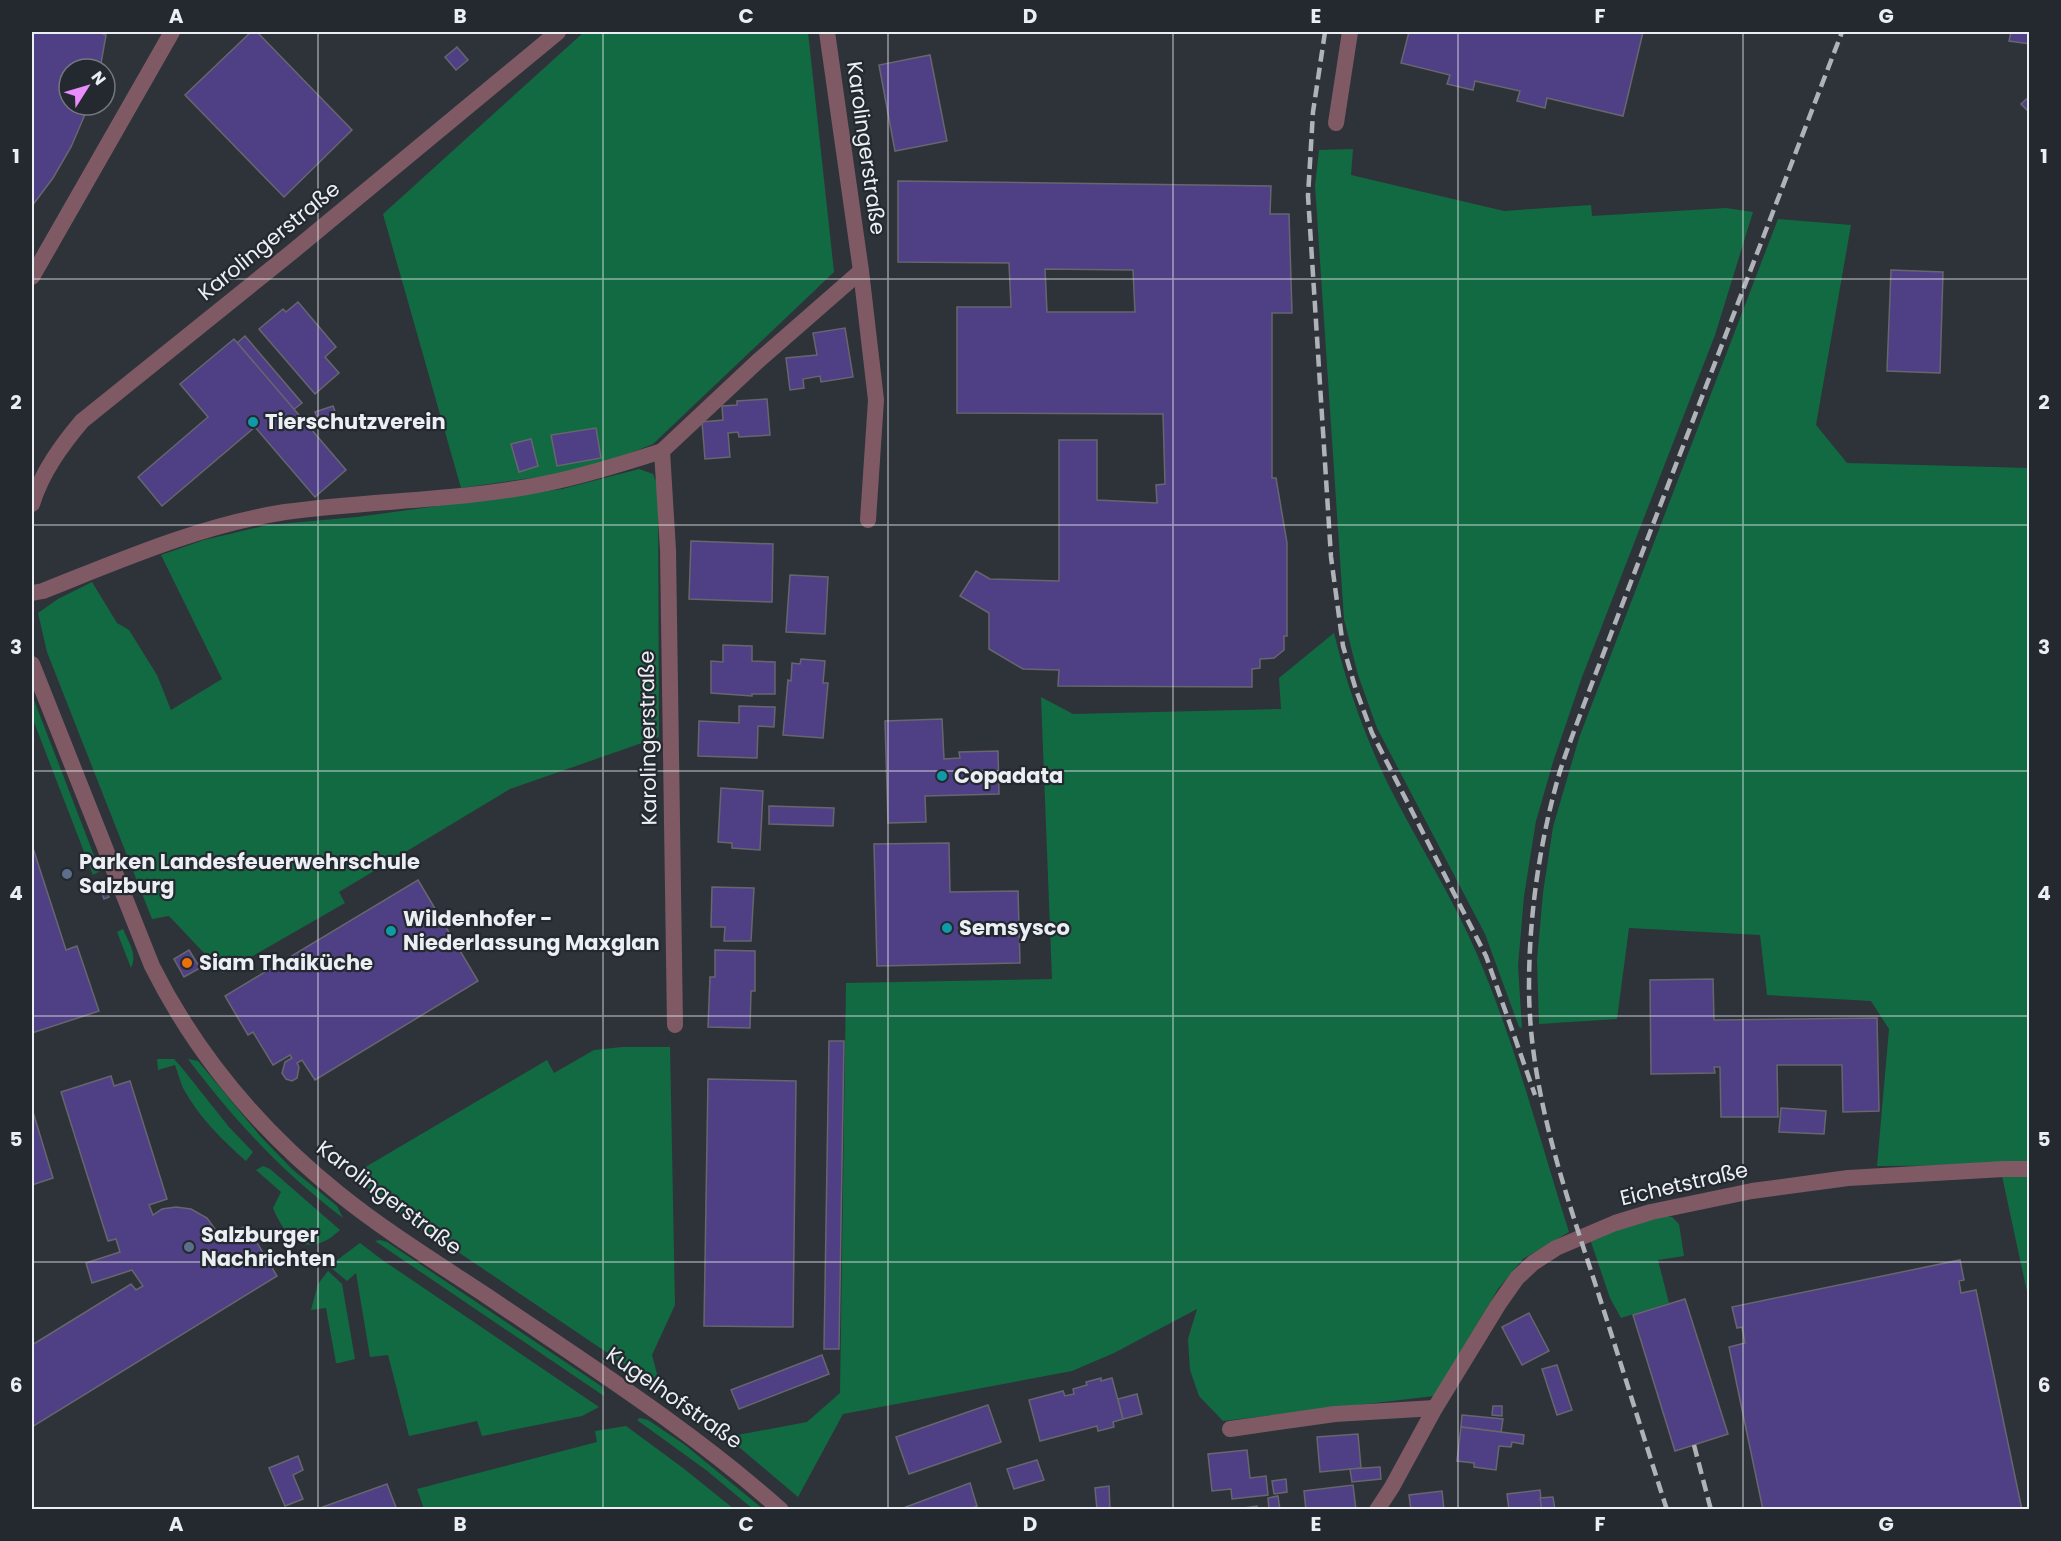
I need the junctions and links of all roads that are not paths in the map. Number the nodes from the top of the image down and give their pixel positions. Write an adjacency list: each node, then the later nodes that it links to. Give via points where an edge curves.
1 (172, 32): 7 (street)
2 (558, 32): 9 (street, Karolingerstraße, via 82,421 55,455)
3 (827, 32): 6 (street, Karolingerstraße)
4 (1350, 32): 5 (street)
5 (1336, 123)
6 (861, 271): 8 (street); 10 (street, Karolingerstraße, via 876,400)
7 (32, 277)
8 (662, 451): 11 (street, via 548,483 284,513 217,527); 13 (street, Karolingerstraße, via 668,550)
9 (32, 504)
10 (868, 520)
11 (32, 593)
12 (32, 664): 15 (street, Karolingerstraße, via 152,966 198,1044 268,1129 337,1192)
13 (675, 1025)
14 (2030, 1169): 16 (street, Eichetstraße, via 1848,1178 1752,1191 1651,1212 1579,1236 1533,1263 1517,1278)
15 (536, 1329): 18 (street, Kugelhofstraße, via 677,1426)
16 (1435, 1407): 17 (street, via 1335,1414); 19 (street, Eichetstraße)
17 (1230, 1429)
18 (781, 1509)
19 (1377, 1509)

